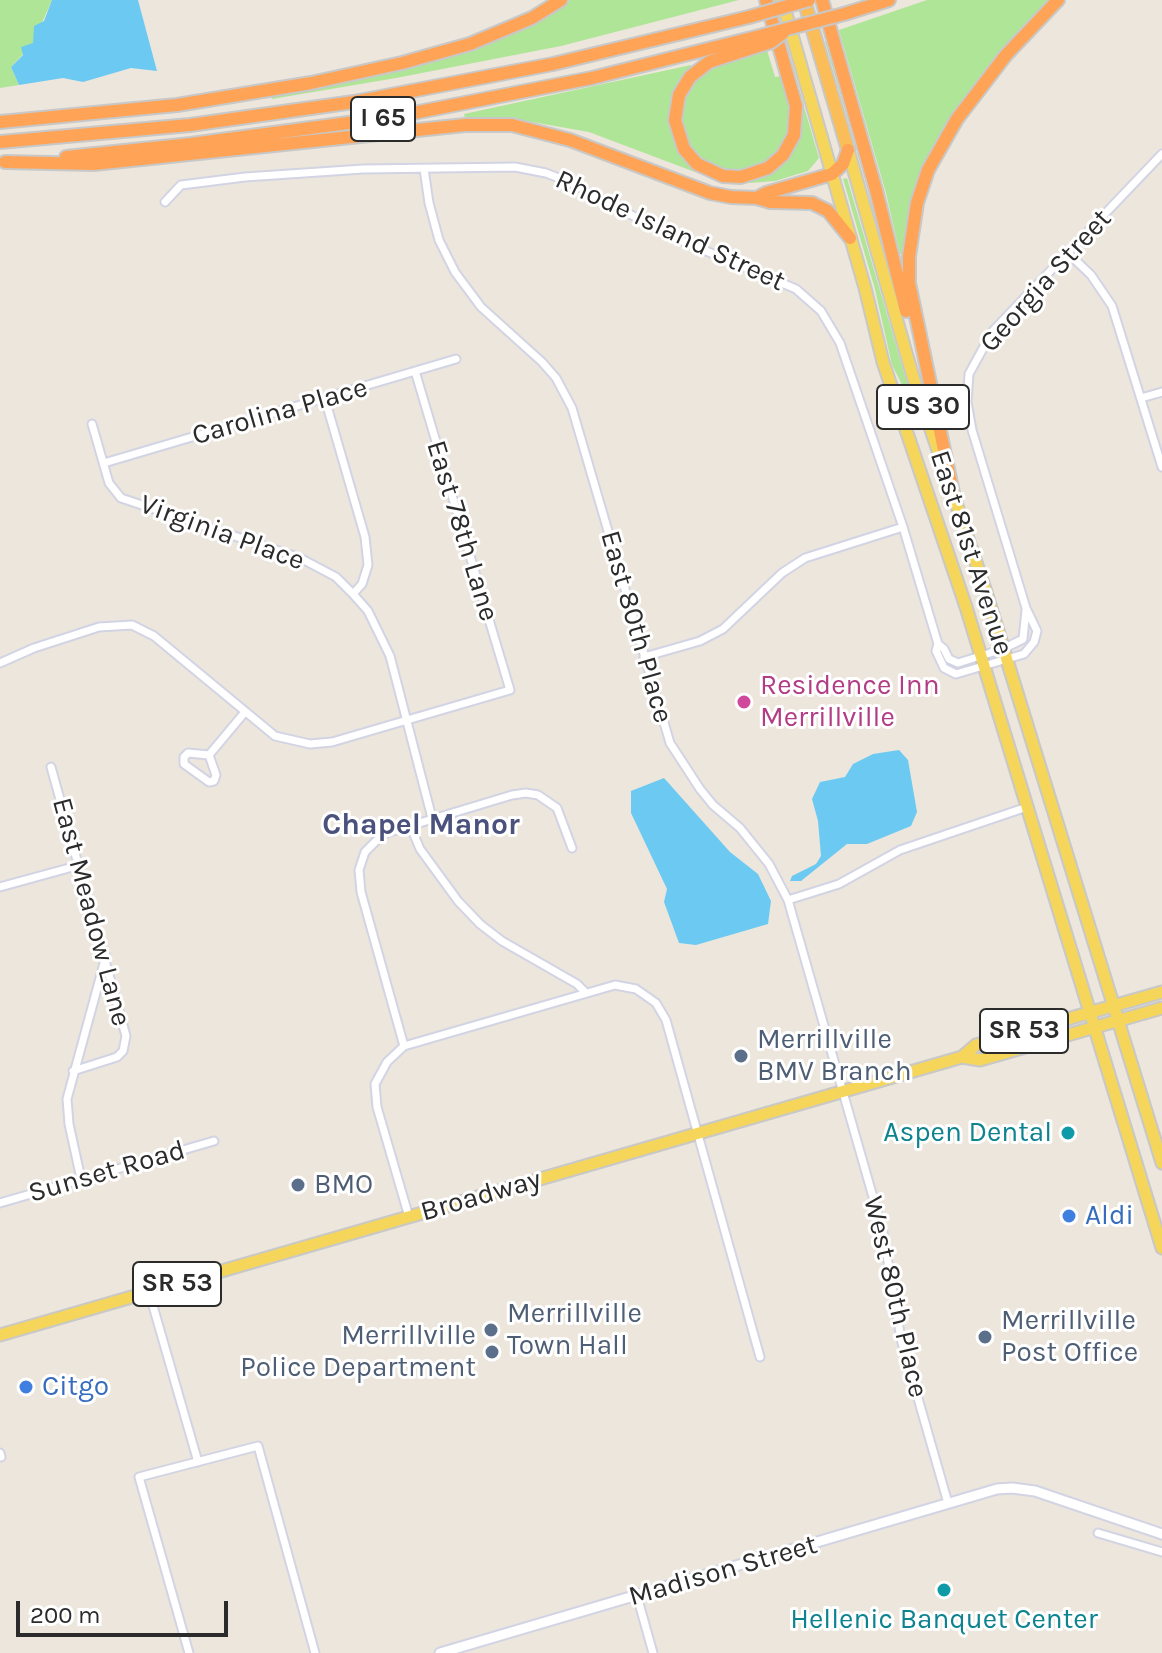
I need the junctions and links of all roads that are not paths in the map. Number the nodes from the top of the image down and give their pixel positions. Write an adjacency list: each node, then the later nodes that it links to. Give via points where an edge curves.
1 (561, 0): 10 (highway, via 470,44 311,83 177,105)
2 (766, 0): 9 (highway, via 796,106 794,135 768,168 741,177 723,176 697,164 684,149 675,120 679,95 709,62)
3 (795, 0): 8 (highway, bridge)
4 (807, 0): 8 (highway, I 65, bridge); 12 (highway, East 81st Avenue / US 30)
5 (822, 0): 22 (highway, via 911,329)
6 (889, 0): 9 (highway, I 65, bridge)
7 (1058, 0): 22 (highway, via 957,119 924,181 909,256 911,299)
8 (779, 5): 11 (highway, I 65, bridge, via 749,17 538,68 354,102 190,125); 16 (main road, East 81st Avenue / US 30)
9 (757, 42): 14 (highway, I 65, via 380,119)
10 (0, 122)
11 (0, 142)
12 (848, 150): 16 (highway); 30 (main road, East 81st Avenue / US 30, via 921,403)
13 (1162, 154): 20 (street, Georgia Street)
14 (2, 163): 17 (highway, via 94,164 500,125 575,141 710,193)
15 (424, 169): 18 (street, Rhode Island Street, via 363,169 181,185); 31 (street, Rhode Island Street, via 503,165 546,173 803,294 826,317 840,343); 35 (street, East 80th Place, via 439,240 455,272 481,307 556,378 572,408)
16 (832, 174): 17 (highway); 19 (main road, East 81st Avenue / US 30)
17 (757, 198): 19 (highway, via 817,205)
18 (165, 202)
19 (850, 238): 36 (main road, East 81st Avenue / US 30, via 883,362)
20 (1069, 254): 25 (street, via 1112,306); 33 (street, Georgia Street, via 992,332 969,374 972,430)
21 (456, 359): 23 (street, Carolina Place)
22 (926, 367): 30 (highway)
23 (415, 371): 26 (street, Carolina Place); 39 (street, East 78th Lane, via 510,690)
24 (1162, 392): 25 (street)
25 (1141, 398): 29 (street)
26 (325, 399): 28 (street, Carolina Place); 32 (street, via 365,537 368,565)
27 (92, 424): 28 (street, Virginia Place)
28 (104, 463): 32 (street, Virginia Place, via 109,483 121,498 300,558 336,577)
29 (1162, 467)
30 (953, 493): 34 (main road, East 81st Avenue / US 30)
31 (903, 527): 35 (street, via 799,561 717,633); 36 (street, Rhode Island Street, via 938,644 955,663)
32 (353, 594): 39 (street, Virginia Place, via 380,631)
33 (1026, 608): 34 (street, via 1023,639); 34 (street, Georgia Street, via 1036,636 1024,654)
34 (1004, 654): 36 (street, Rhode Island Street); 52 (main road, East 81st Avenue / US 30)
35 (644, 657): 48 (street, East 80th Place, via 678,759 713,805 756,847)
36 (982, 662): 42 (main road, East 81st Avenue / US 30)
37 (0, 663): 38 (street, via 99,627 132,625 154,636)
38 (245, 712): 39 (street, via 275,736 310,744); 40 (street)
39 (405, 722): 43 (street, Virginia Place)
40 (209, 755): 40 (street, via 216,775 209,782 184,764 188,753)
41 (51, 767): 46 (street, East Meadow Lane)
42 (1027, 807): 48 (street, via 900,850 839,884); 54 (main road, East 81st Avenue / US 30)
43 (432, 818): 44 (street); 45 (street, via 512,795 538,795 557,808)
44 (410, 825): 50 (street, via 420,849 480,924); 57 (street, via 383,834 365,852 359,870)
45 (572, 848)
46 (80, 865): 47 (street); 49 (street, East Meadow Lane)
47 (0, 887)
48 (788, 900): 60 (street, East 80th Place)
49 (106, 955): 59 (street); 59 (street, East Meadow Lane, via 126,1036 123,1051)
50 (585, 992): 57 (street); 61 (street, via 615,985 636,989 656,1003 666,1020)
51 (1162, 992): 52 (main road, Broadway / SR 53)
52 (1114, 1006): 54 (main road, Broadway / SR 53); 55 (main road, East 81st Avenue / US 30)
53 (1162, 1008): 55 (main road, Broadway / SR 53)
54 (1090, 1012): 56 (main road, East 81st Avenue / US 30); 58 (main road, Broadway / SR 53, via 976,1045)
55 (1119, 1021): 56 (main road, Broadway / SR 53); 63 (main road, US 30)
56 (1094, 1028): 58 (main road, Broadway / SR 53, via 980,1060); 67 (main road, US 30)
57 (404, 1046): 66 (street, via 375,1084)
58 (962, 1057): 60 (main road, Broadway / SR 53)
59 (73, 1071): 64 (street, via 67,1099)
60 (843, 1091): 61 (main road, Broadway / SR 53); 72 (street, West 80th Place, via 884,1234 902,1341)
61 (696, 1133): 66 (main road, Broadway / SR 53); 70 (street)
62 (214, 1141): 64 (street, Sunset Road)
63 (1162, 1163)
64 (81, 1179): 65 (street, Sunset Road)
65 (0, 1203)
66 (409, 1217): 68 (main road, Broadway / SR 53)
67 (1162, 1248)
68 (149, 1292): 69 (main road, Broadway / SR 53); 71 (street)
69 (0, 1335)
70 (760, 1357)
71 (198, 1462): 80 (street, via 139,1477); 81 (street, via 258,1446)
72 (948, 1503): 73 (street, Madison Street, via 1005,1488 1035,1491); 78 (street, Madison Street)
73 (1114, 1517): 75 (street); 76 (street)
74 (1098, 1533): 76 (street)
75 (1162, 1534)
76 (1107, 1536): 77 (street)
77 (1162, 1552)
78 (637, 1596): 79 (street, Madison Street); 83 (street)
79 (474, 1648): 82 (street, Madison Street)
80 (189, 1653)
81 (315, 1653)
82 (440, 1653)
83 (653, 1653)

